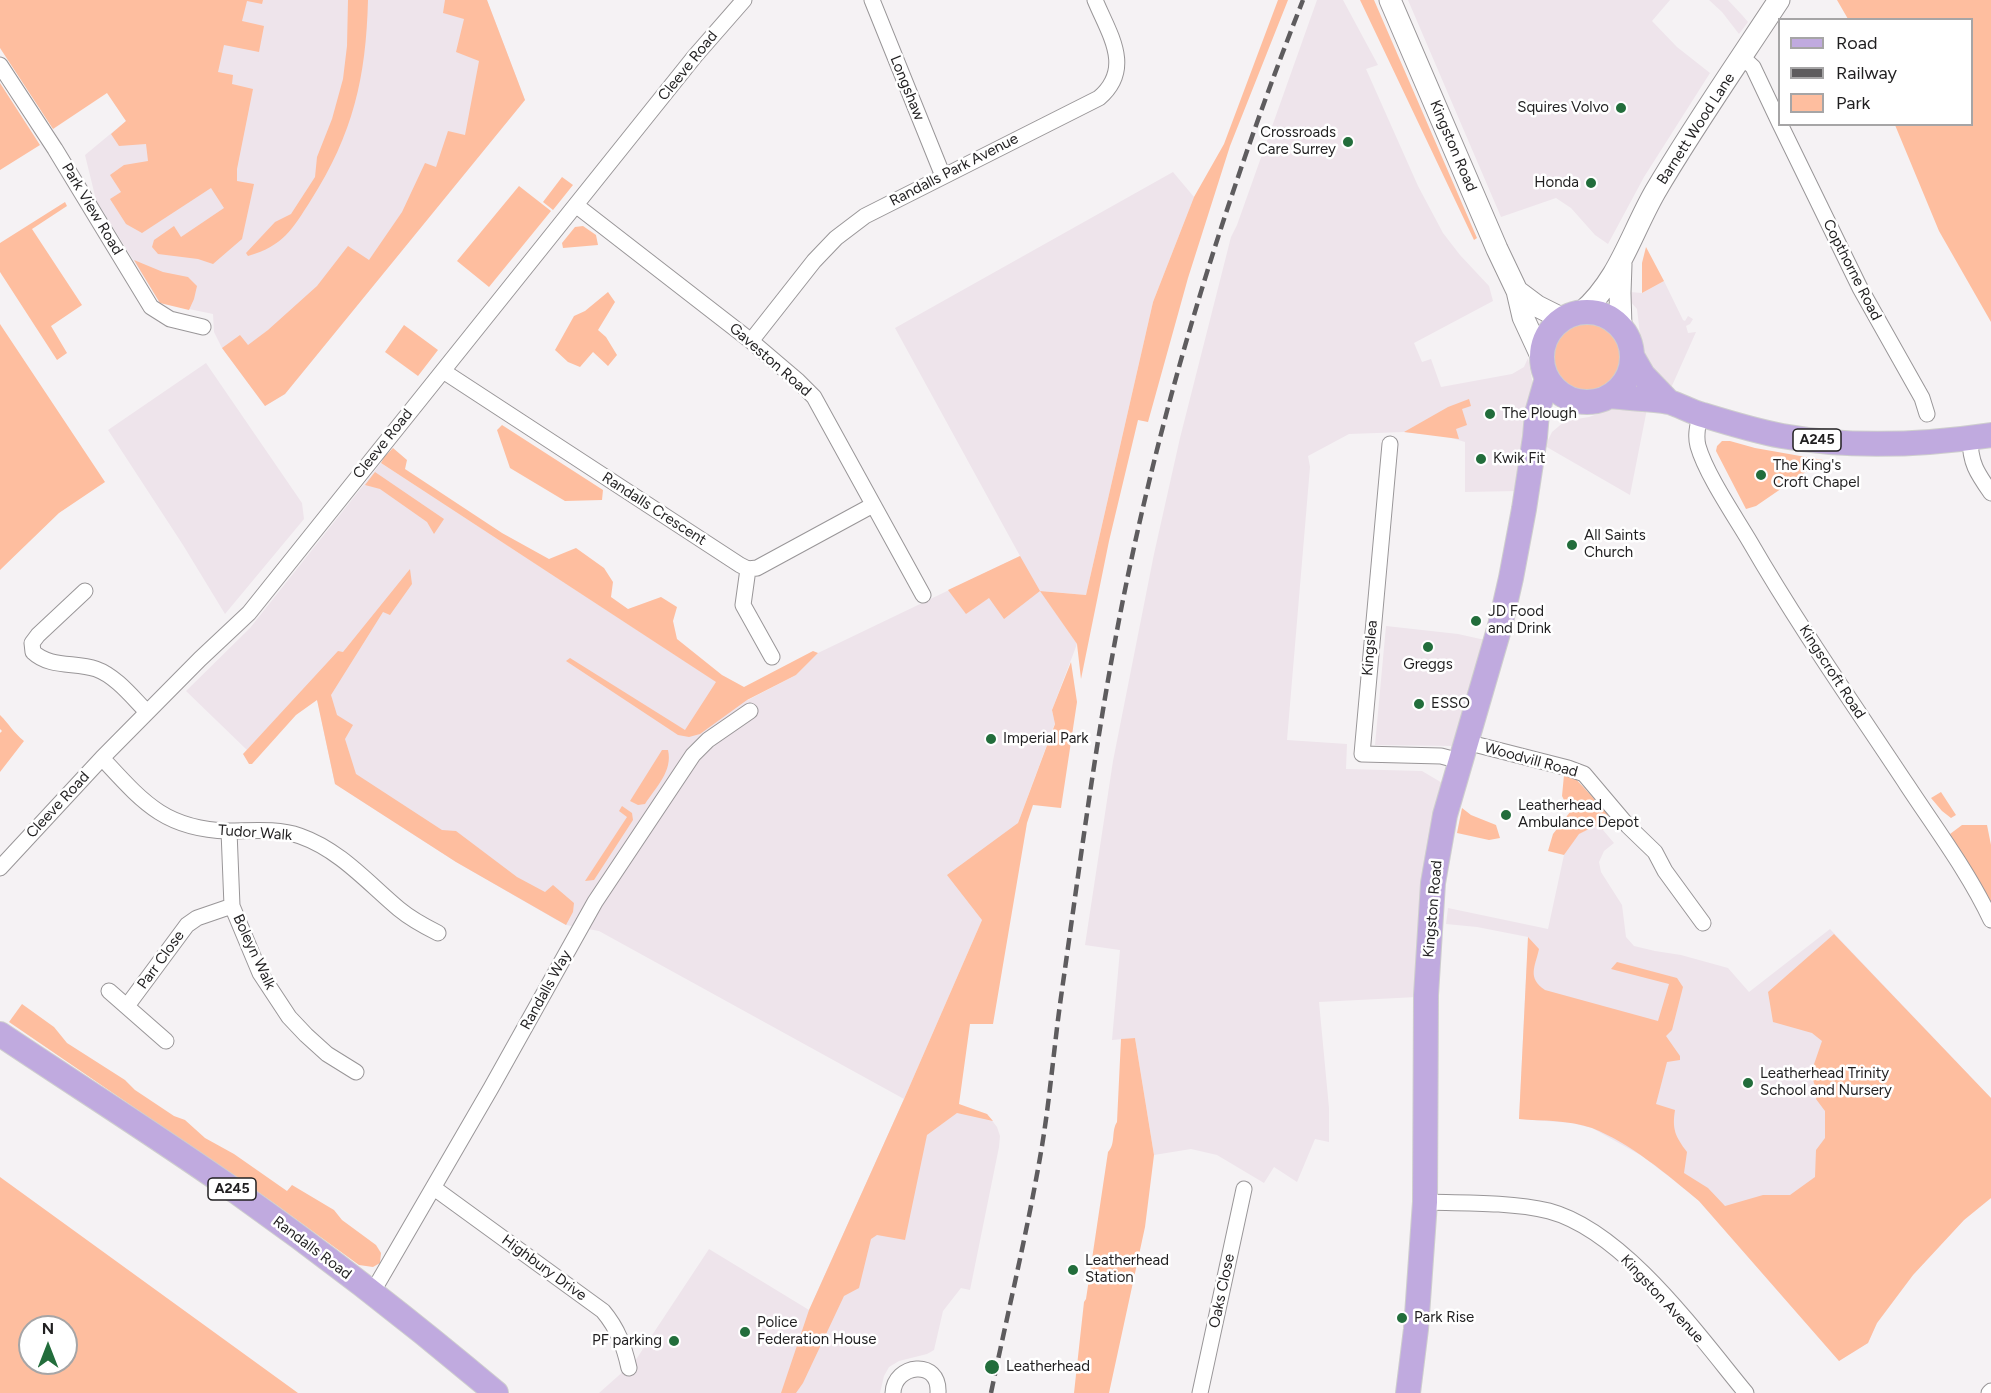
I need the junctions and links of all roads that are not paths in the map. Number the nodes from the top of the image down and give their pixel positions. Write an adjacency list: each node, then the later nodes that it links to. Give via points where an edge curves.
1 (744, 0): 11 (street, Cleeve Road)
2 (872, 0): 10 (street, Longshaw)
3 (1095, 0): 10 (street, Randalls Park Avenue, via 1118,62 1108,90)
4 (1390, 0): 13 (main road, Kingston Road)
5 (1779, 0): 6 (main road, Barnett Wood Lane)
6 (1742, 57): 8 (street, Copthorne Road, via 1753,67); 12 (main road, Barnett Wood Lane, via 1655,192)
7 (0, 65): 15 (street, Park View Road, via 151,307 170,319)
8 (1778, 120)
9 (1781, 126): 24 (street, Copthorne Road)
10 (943, 176): 17 (street, Randalls Park Avenue, via 865,216 836,238)
11 (577, 206): 17 (street, Gaveston Road); 20 (street, Cleeve Road)
12 (1621, 263): 14 (main road, Barnett Wood Lane, via 1605,289); 16 (main road, Barnett Wood Lane)
13 (1517, 291): 14 (main road, Kingston Road, via 1537,306); 19 (main road, Kingston Road, via 1523,317)
14 (1572, 315): 16 (main road, via 1603,315); 19 (main road, via 1547,334)
15 (203, 327)
16 (1621, 327): 18 (main road)
17 (751, 341): 30 (street, Gaveston Road, via 814,397)
18 (1632, 356): 21 (main road, via 1626,379); 23 (main road, A245, via 1643,375)
19 (1544, 367): 22 (main road, via 1556,390); 27 (main road, Kingston Road)
20 (442, 371): 31 (street, Randalls Crescent); 36 (street, Cleeve Road, via 249,613)
21 (1610, 396): 22 (main road); 23 (main road, A245)
22 (1582, 402): 27 (main road, via 1542,424)
23 (1669, 402): 25 (main road, A245)
24 (1927, 414)
25 (1701, 415): 26 (main road, A245, via 1782,436 1839,442 1901,443); 42 (street, Kingscroft Road, via 1698,448 1756,553)
26 (1980, 436): 29 (street, via 1970,455 1976,473)
27 (1535, 437): 37 (main road, Kingston Road, via 1511,578)
28 (1390, 444): 37 (street, Kingslea, via 1362,754 1441,756)
29 (1991, 493)
30 (873, 506): 31 (street, via 757,568); 33 (street, Gaveston Road)
31 (748, 569): 34 (street, via 743,605)
32 (85, 591): 36 (street, via 38,635 32,643 33,652 48,661 98,670)
33 (923, 595)
34 (772, 657)
35 (750, 711): 50 (street, Randalls Way, via 693,755 632,845 595,902)
36 (147, 712): 38 (street, Cleeve Road)
37 (1463, 752): 43 (street, Woodvill Road, via 1568,768 1584,774 1655,852); 52 (main road, Kingston Road, via 1445,815 1433,884 1426,995)
38 (102, 758): 39 (street, Tudor Walk, via 141,799 164,816 204,830); 40 (street, Cleeve Road)
39 (229, 831): 41 (street, Boleyn Walk); 44 (street, Tudor Walk, via 300,836 340,857 399,909)
40 (1, 865)
41 (232, 906): 46 (street, Parr Close, via 187,925); 49 (street, Boleyn Walk, via 260,973 289,1017 327,1054)
42 (1991, 920)
43 (1704, 923)
44 (438, 933)
45 (109, 991): 46 (street, Parr Close)
46 (128, 1006): 48 (street, Parr Close)
47 (0, 1034): 53 (main road, Randalls Road / A245, via 236,1192)
48 (166, 1041)
49 (356, 1072)
50 (434, 1188): 53 (street, Randalls Way); 54 (street, Highbury Drive, via 603,1311 622,1341)
51 (1244, 1189): 58 (street, Oaks Close)
52 (1425, 1202): 59 (main road, Kingston Road); 60 (street, Kingston Avenue, via 1549,1211 1593,1232 1647,1278)
53 (372, 1293): 55 (main road, Randalls Road / A245)
54 (629, 1368)
55 (496, 1393)
56 (893, 1393): 57 (street, via 895,1380 902,1374 922,1369 933,1373)
57 (938, 1393)
58 (1200, 1393)
59 (1408, 1393)
60 (1746, 1393)

